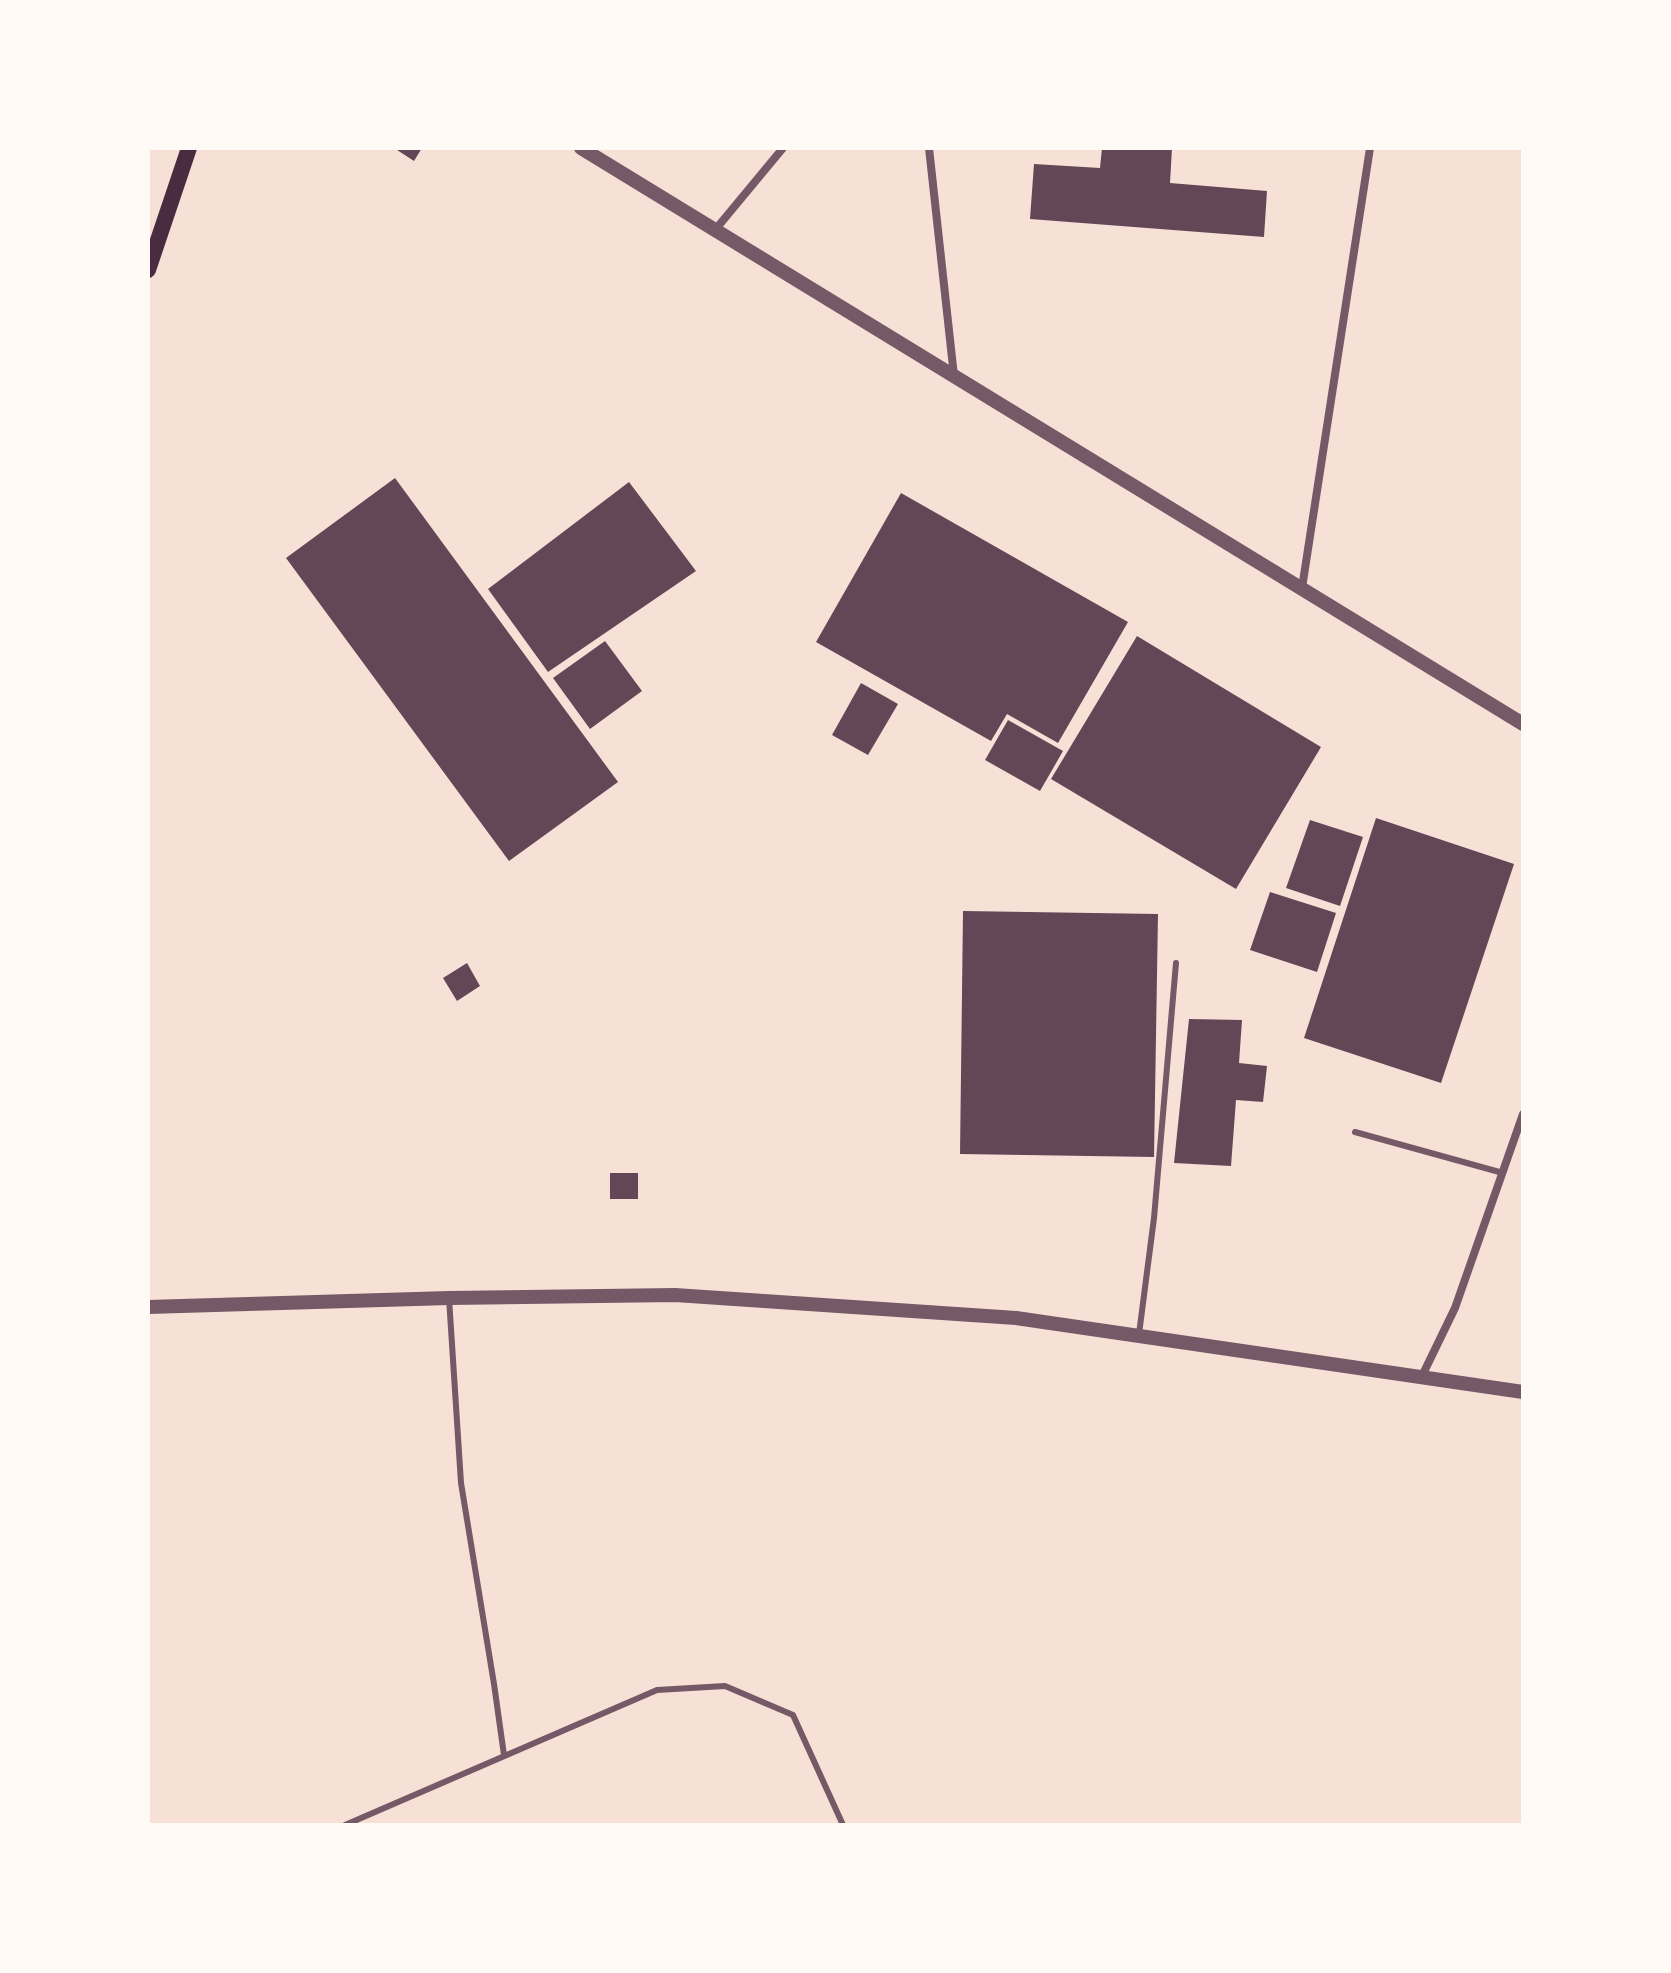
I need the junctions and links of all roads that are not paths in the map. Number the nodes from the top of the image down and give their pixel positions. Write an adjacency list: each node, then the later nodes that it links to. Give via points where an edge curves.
1 (189, 148): 7 (main road)
2 (581, 148): 6 (street)
3 (783, 148): 6 (street)
4 (929, 148): 8 (street)
5 (1370, 148): 9 (street)
6 (715, 230): 8 (street)
7 (148, 270)
8 (954, 377): 9 (street)
9 (1302, 588): 10 (street)
10 (1523, 724)
11 (1176, 963): 17 (lane)
12 (1523, 1114): 14 (street)
13 (1355, 1132): 14 (lane)
14 (1503, 1173): 18 (street, via 1455,1308)
15 (449, 1298): 16 (street); 17 (street, via 675,1295 1016,1318); 20 (lane, via 461,1483)
16 (148, 1307)
17 (1139, 1336): 18 (street)
18 (1422, 1376): 19 (street)
19 (1523, 1392)
20 (504, 1755): 21 (lane); 22 (lane, via 657,1690 725,1686 793,1715)
21 (347, 1825)
22 (843, 1825)

